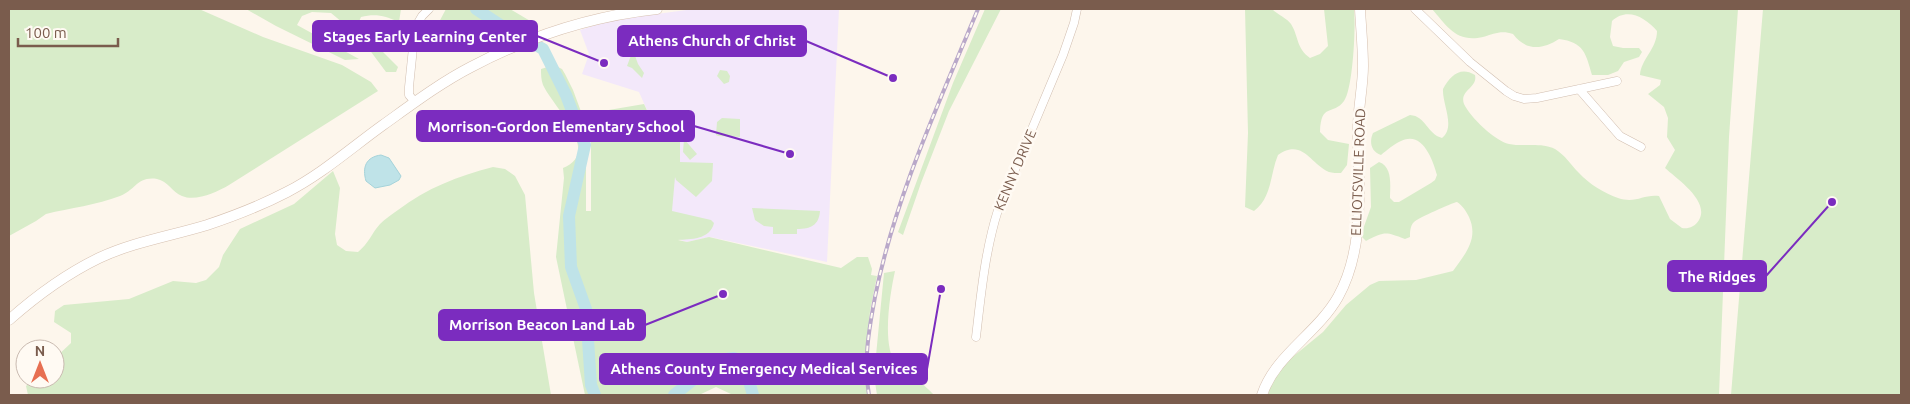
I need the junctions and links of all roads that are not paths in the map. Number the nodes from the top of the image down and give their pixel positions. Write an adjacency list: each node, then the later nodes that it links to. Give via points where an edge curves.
1 (429, 9): 8 (street, via 415,28 409,87)
2 (657, 9): 8 (main road, via 620,14 550,33 463,71)
3 (1077, 9): 11 (street, KENNY DRIVE, via 1064,55 990,233)
4 (1360, 9): 12 (main road, ELLIOTSVILLE ROAD, via 1363,65 1358,129 1360,184 1357,234 1349,275 1331,309 1276,368)
5 (1415, 9): 7 (street, via 1470,62 1514,96 1537,98)
6 (1617, 81): 7 (street)
7 (1579, 89): 9 (street, via 1620,136)
8 (415, 102): 10 (main road, via 326,169 288,192 207,225 142,242 100,258 58,282)
9 (1641, 147)
10 (9, 320)
11 (976, 337)
12 (1262, 395)

